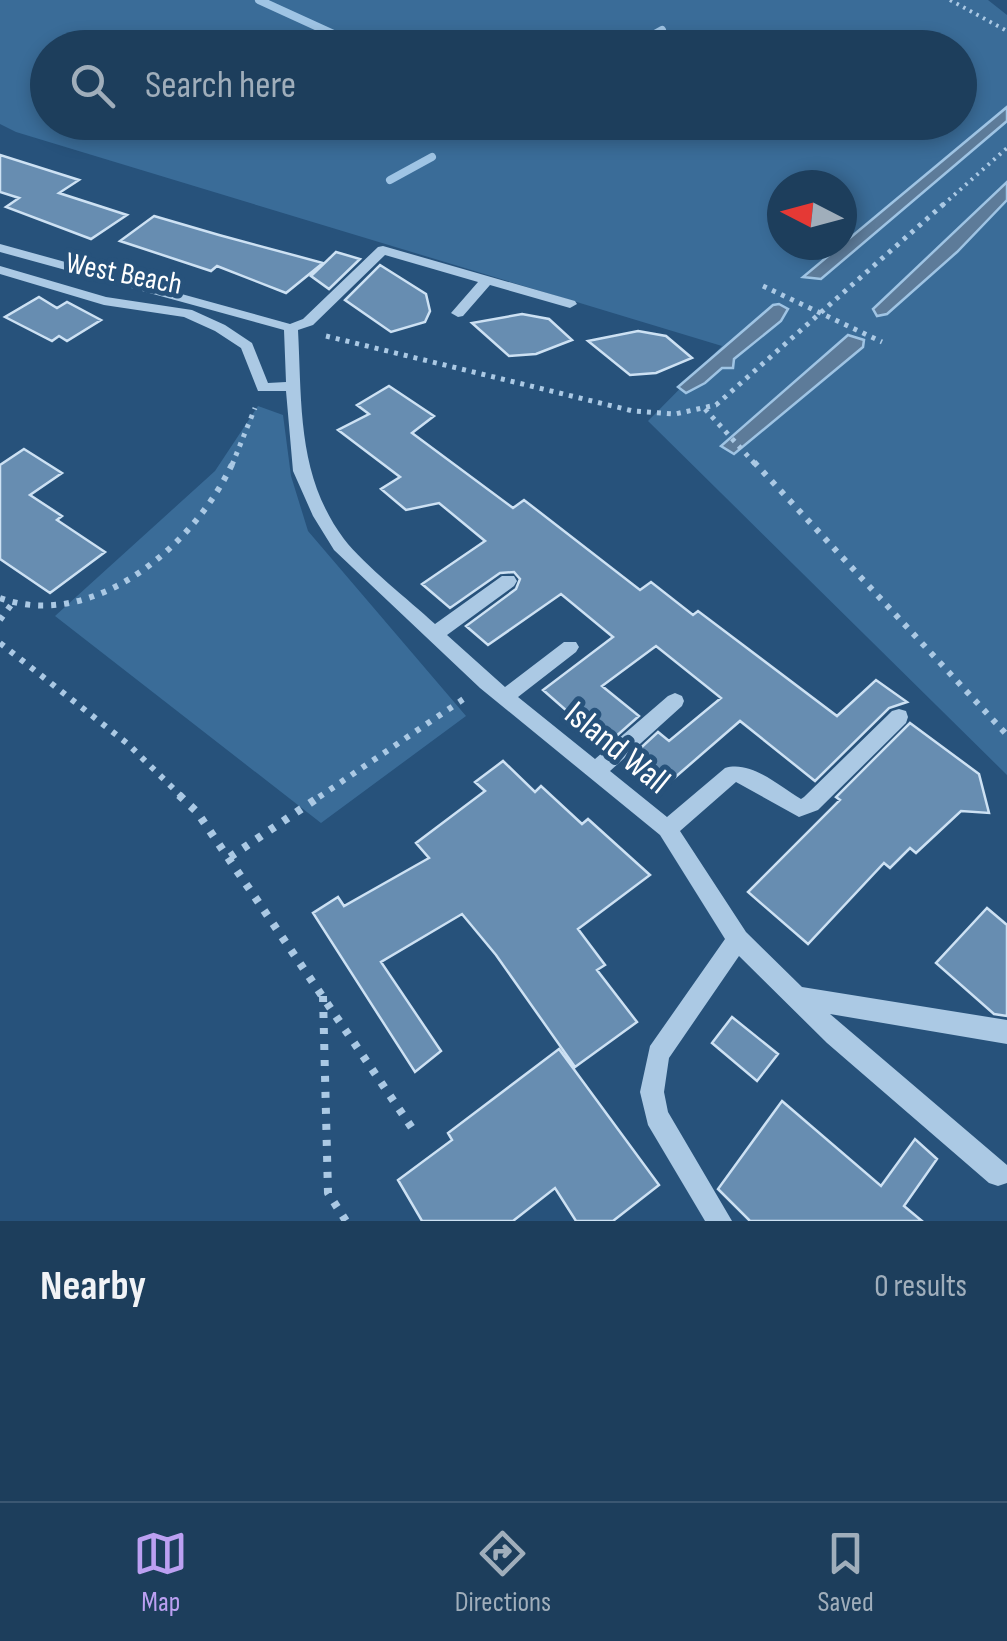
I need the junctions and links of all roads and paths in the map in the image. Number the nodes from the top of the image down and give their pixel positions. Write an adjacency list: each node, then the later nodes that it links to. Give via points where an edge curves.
1 (950, 0): 2 (path)
2 (1007, 31)
3 (1007, 148): 10 (path)
4 (0, 248): 11 (street)
5 (0, 270): 14 (street, West Beach, via 104,301 187,312 247,346)
6 (487, 280): 8 (street); 9 (street); 11 (street, via 382,250 308,322)
7 (763, 286): 10 (path)
8 (570, 304)
9 (458, 314)
10 (820, 314): 12 (path); 15 (path)
11 (291, 328): 13 (street, Island Wall); 15 (path, via 633,410 666,416)
12 (882, 342)
13 (293, 386): 14 (street); 20 (street, Island Wall, via 301,471 321,516 351,557)
14 (264, 388): 18 (path, via 233,468 180,541 138,571 73,602)
15 (705, 409): 27 (path)
16 (508, 582): 20 (street)
17 (0, 598): 18 (path)
18 (11, 605): 19 (path)
19 (0, 620)
20 (433, 635): 23 (street, Island Wall)
21 (0, 643): 30 (path, via 128,744 197,812)
22 (570, 646): 24 (street)
23 (487, 683): 24 (street, Island Wall); 30 (path)
24 (504, 697): 28 (street, Island Wall)
25 (675, 701): 28 (street)
26 (899, 717): 29 (street, via 811,804 799,808 732,774)
27 (1007, 735)
28 (596, 771): 29 (street, Island Wall)
29 (667, 829): 31 (street, Island Wall)
30 (230, 857): 32 (path)
31 (738, 939): 33 (street, Island Wall); 38 (street, via 658,1054 652,1092 657,1116)
32 (323, 995): 35 (path); 37 (path, via 328,1193)
33 (797, 997): 34 (street); 36 (street, Island Wall)
34 (1007, 1032)
35 (412, 1128)
36 (998, 1174)
37 (346, 1221)
38 (720, 1221)

